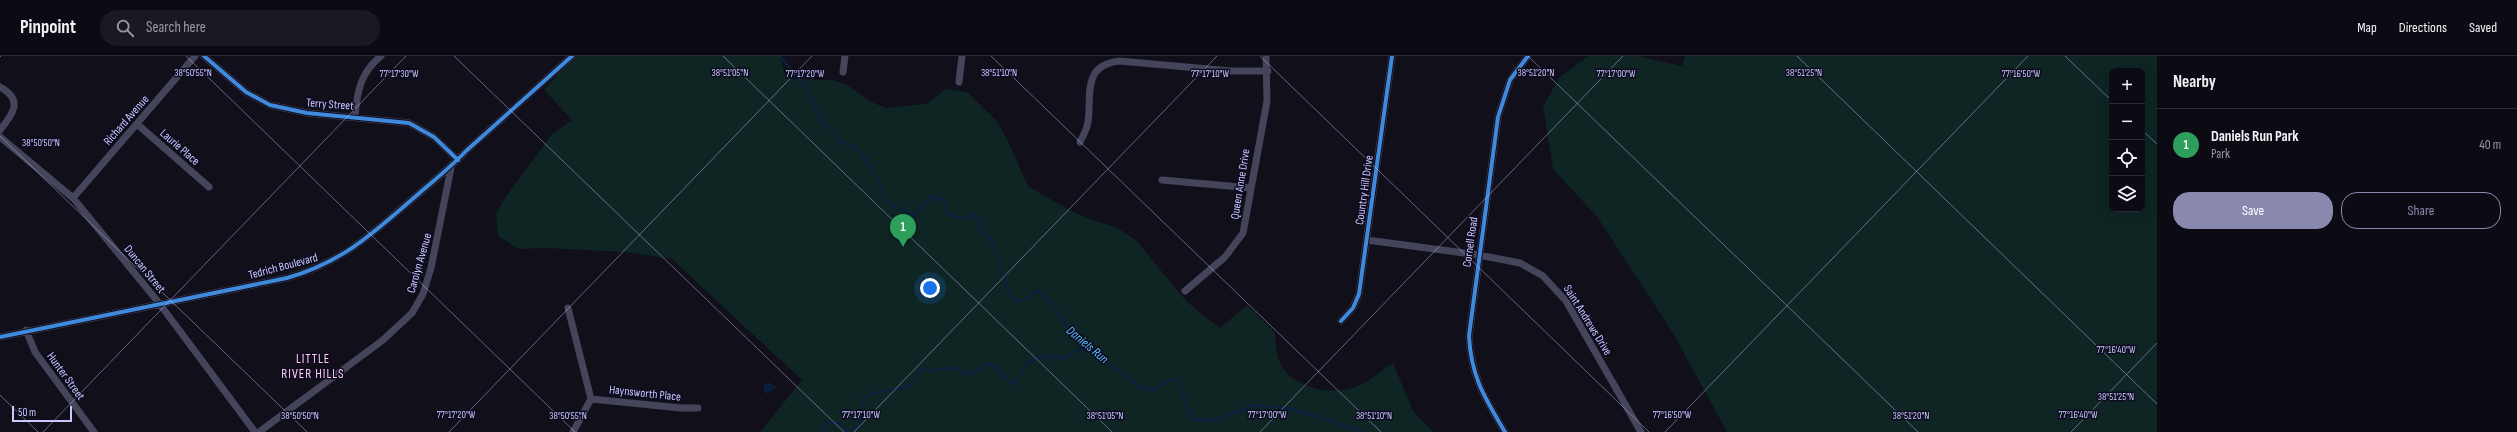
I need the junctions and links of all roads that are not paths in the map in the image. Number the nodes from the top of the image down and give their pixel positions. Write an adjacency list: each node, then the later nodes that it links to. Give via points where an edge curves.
1 (195, 56): 15 (street, Richard Avenue)
2 (204, 56): 14 (street, Terry Street, via 246,92 270,105 307,113)
3 (382, 56): 14 (street, via 367,69 359,84)
4 (572, 56): 19 (street, Tedrich Boulevard)
5 (845, 56): 11 (street)
6 (962, 56): 12 (street)
7 (1266, 56): 10 (street, Queen Anne Drive)
8 (1392, 56): 25 (street, Country Hill Drive)
9 (1528, 56): 26 (street, Cornell Road, via 1510,80 1501,102)
10 (1268, 71): 18 (street, via 1230,71 1120,61 1108,63 1096,72 1090,83 1088,127); 23 (street, Queen Anne Drive, via 1267,101)
11 (843, 72)
12 (959, 82)
13 (0, 87): 16 (street, via 11,95 14,106 12,115)
14 (355, 116): 19 (street, Terry Street, via 416,125 434,137)
15 (137, 124): 22 (street, Laurie Place); 24 (street, Richard Avenue)
16 (0, 130)
17 (0, 137): 24 (street, Duncan Street)
18 (1080, 142)
19 (458, 160): 20 (street, Tedrich Boulevard)
20 (451, 168): 28 (street, Tedrich Boulevard, via 357,245 323,266 287,278); 37 (street, Carolyn Avenue, via 431,268 423,294 412,313 383,340)
21 (1162, 180): 23 (street)
22 (209, 187)
23 (1251, 188): 27 (street, Queen Anne Drive, via 1246,223 1237,243 1226,257)
24 (73, 198): 28 (street, Duncan Street)
25 (1367, 240): 26 (street, Saint Andrews Drive); 30 (street, Country Hill Drive, via 1359,294 1353,308)
26 (1478, 255): 39 (street, Cornell Road, via 1470,315 1470,354 1476,381); 40 (street, Saint Andrews Drive, via 1520,264 1537,272 1551,283 1566,302)
27 (1185, 290)
28 (159, 303): 31 (street, Tedrich Boulevard); 36 (street, Duncan Street)
29 (568, 308): 33 (street)
30 (1341, 321)
31 (26, 330): 32 (street, Tedrich Boulevard); 35 (street, Hunter Street, via 35,352)
32 (0, 337)
33 (591, 399): 34 (street, Haynsworth Place); 38 (street)
34 (698, 408)
35 (94, 432)
36 (255, 432)
37 (259, 432)
38 (573, 432)
39 (1505, 432)
40 (1641, 432)

